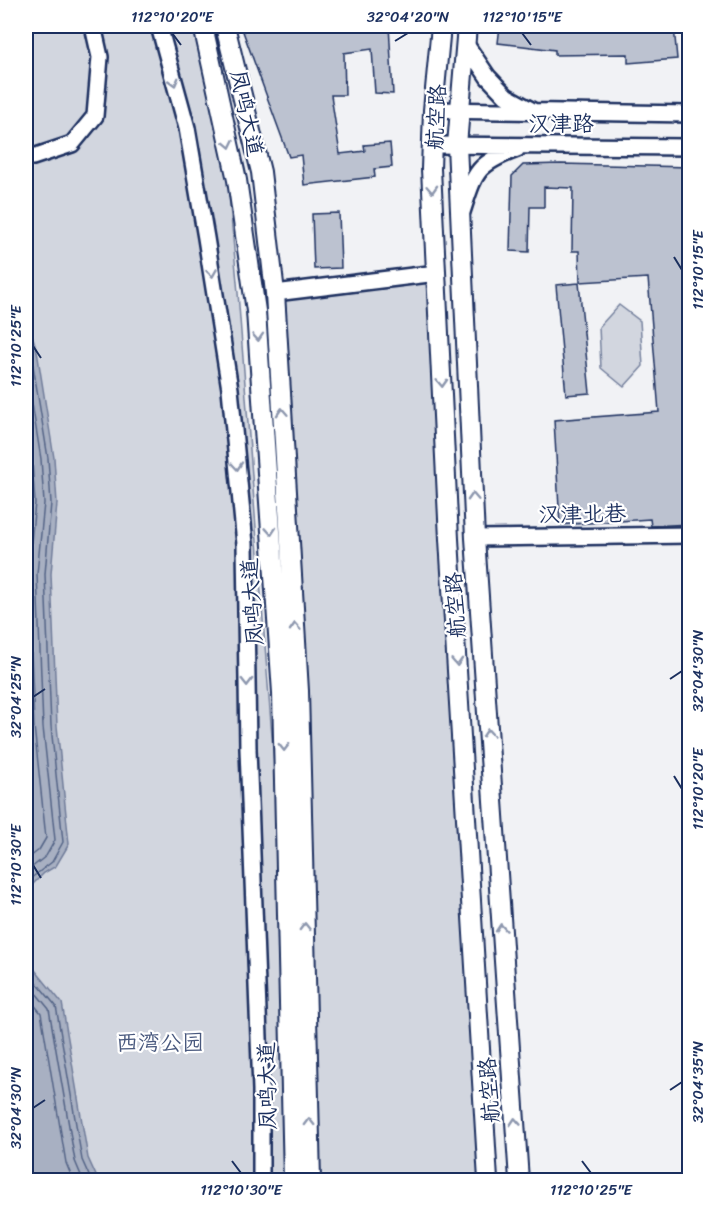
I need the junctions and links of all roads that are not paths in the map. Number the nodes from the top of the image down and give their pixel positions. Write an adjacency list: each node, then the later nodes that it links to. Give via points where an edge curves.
1 (93, 26): 15 (street, via 100,57 95,116 72,144 33,157)
2 (159, 26): 21 (street, one-way to 21, via 187,128 206,238 230,389 245,544)
3 (203, 26): 22 (main road, 凤鸣大道, one-way to 22, via 237,180 256,311 282,693)
4 (225, 26): 18 (main road, 凤鸣大道, via 261,172)
5 (441, 26): 7 (main road, 航空路)
6 (466, 34): 8 (main road, 航空路); 9 (street, via 488,76 506,96)
7 (433, 110): 8 (street, 汉津路); 11 (main road, 航空路)
8 (459, 111): 9 (street, 汉津路); 12 (main road, 航空路)
9 (536, 112): 10 (street, 汉津路)
10 (690, 114)
11 (432, 145): 12 (street, 汉津路); 17 (main road, 航空路, one-way to 17)
12 (457, 145): 13 (street, 汉津路); 16 (main road, 航空路)
13 (528, 146): 14 (street, 汉津路); 16 (street, via 491,159 473,179)
14 (690, 147)
15 (26, 155)
16 (460, 218): 20 (main road, 航空路, one-way to 16)
17 (437, 273): 18 (street); 24 (main road, 航空路, one-way to 24)
18 (275, 293): 23 (main road, 凤鸣大道, one-way to 18, via 299,691)
19 (690, 534): 20 (street, 汉津北巷)
20 (475, 538): 25 (main road, 航空路, one-way to 20)
21 (261, 1180)
22 (293, 1180)
23 (311, 1180)
24 (488, 1180)
25 (519, 1180)

